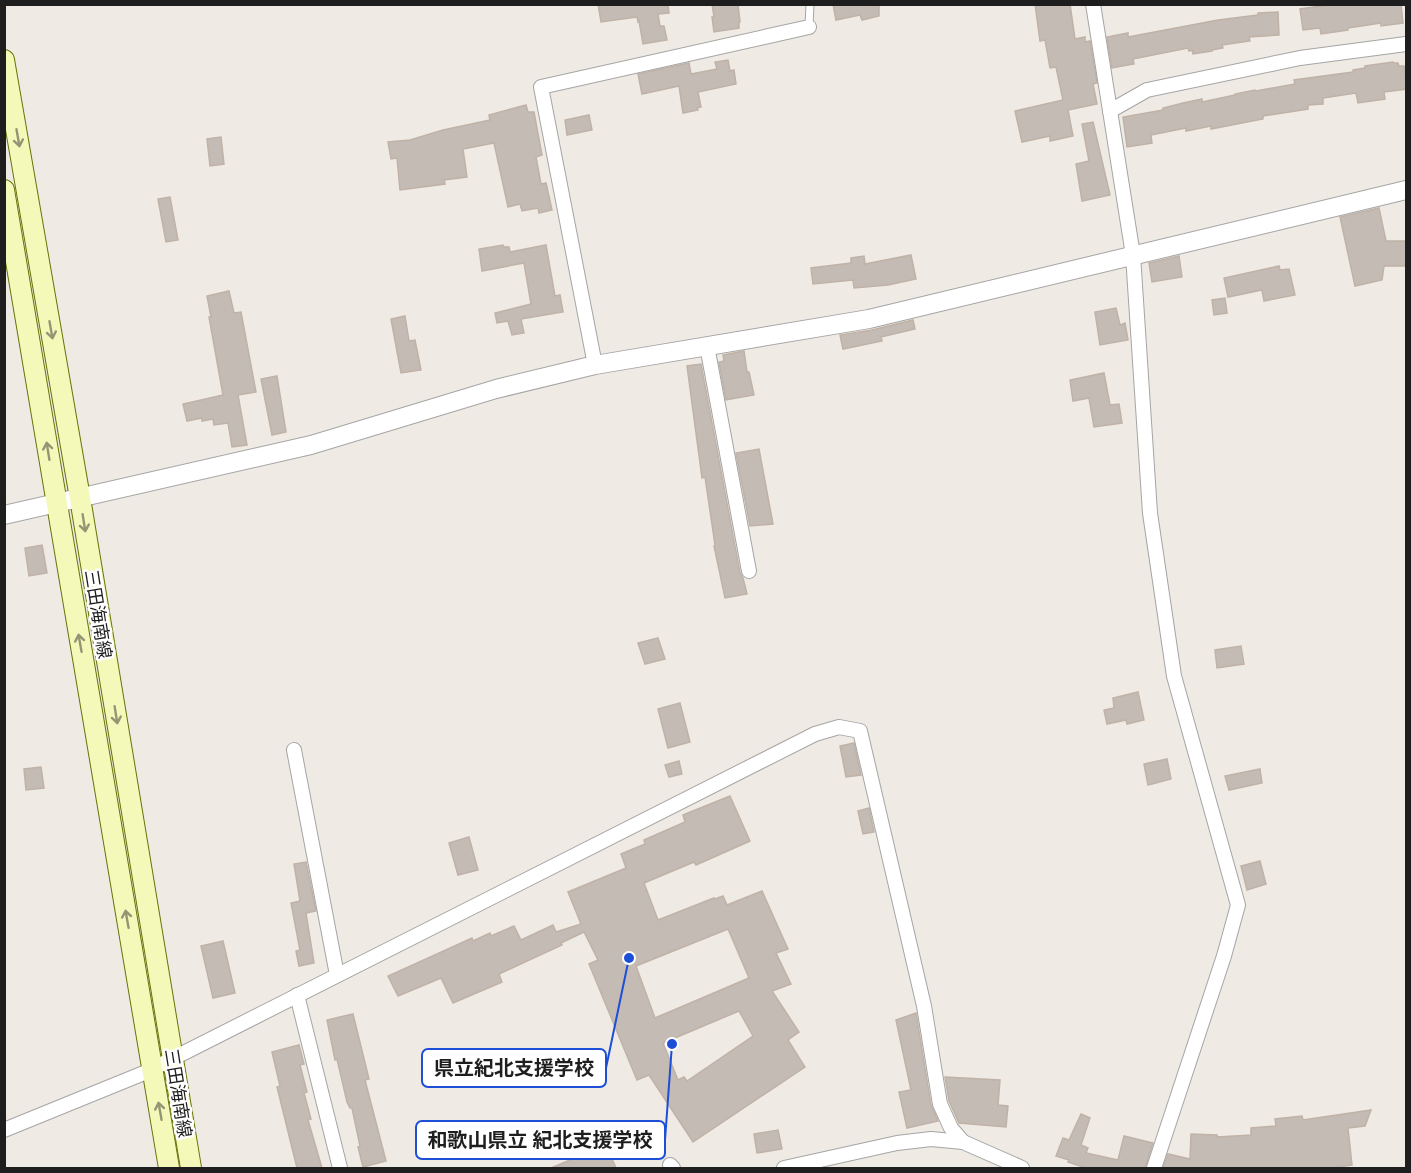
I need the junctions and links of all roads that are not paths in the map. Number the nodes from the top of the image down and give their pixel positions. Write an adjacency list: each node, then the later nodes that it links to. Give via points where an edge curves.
1 (810, 4): 3 (lane)
2 (1093, 4): 6 (street)
3 (809, 27): 11 (street, via 542,87)
4 (1407, 44): 6 (street, via 1300,58 1147,90)
5 (4, 60): 12 (main road, 三田海南線, one-way to 12)
6 (1110, 111): 9 (street)
7 (4, 190): 13 (main road, 三田海南線, one-way to 7)
8 (1407, 190): 9 (street)
9 (1133, 255): 10 (street, via 869,319); 28 (street, via 1150,513 1174,676 1238,905)
10 (707, 346): 11 (street); 15 (street)
11 (595, 365): 12 (street, via 496,389 311,445)
12 (80, 498): 13 (street); 19 (main road, 三田海南線, one-way to 19)
13 (56, 503): 14 (street); 20 (main road, 三田海南線, one-way to 13)
14 (4, 514)
15 (749, 571)
16 (294, 750): 17 (street)
17 (337, 975): 18 (street); 22 (street, via 815,734 839,727 860,731 924,1006 940,1104 951,1128)
18 (297, 995): 19 (street); 25 (street)
19 (173, 1058): 20 (street); 24 (main road, 三田海南線)
20 (153, 1069): 21 (street); 23 (main road, 三田海南線, one-way to 20)
21 (4, 1130)
22 (963, 1142): 26 (street, via 931,1139 897,1143); 27 (street)
23 (169, 1168)
24 (191, 1168)
25 (340, 1168)
26 (784, 1168)
27 (1022, 1168)
28 (1154, 1168)

